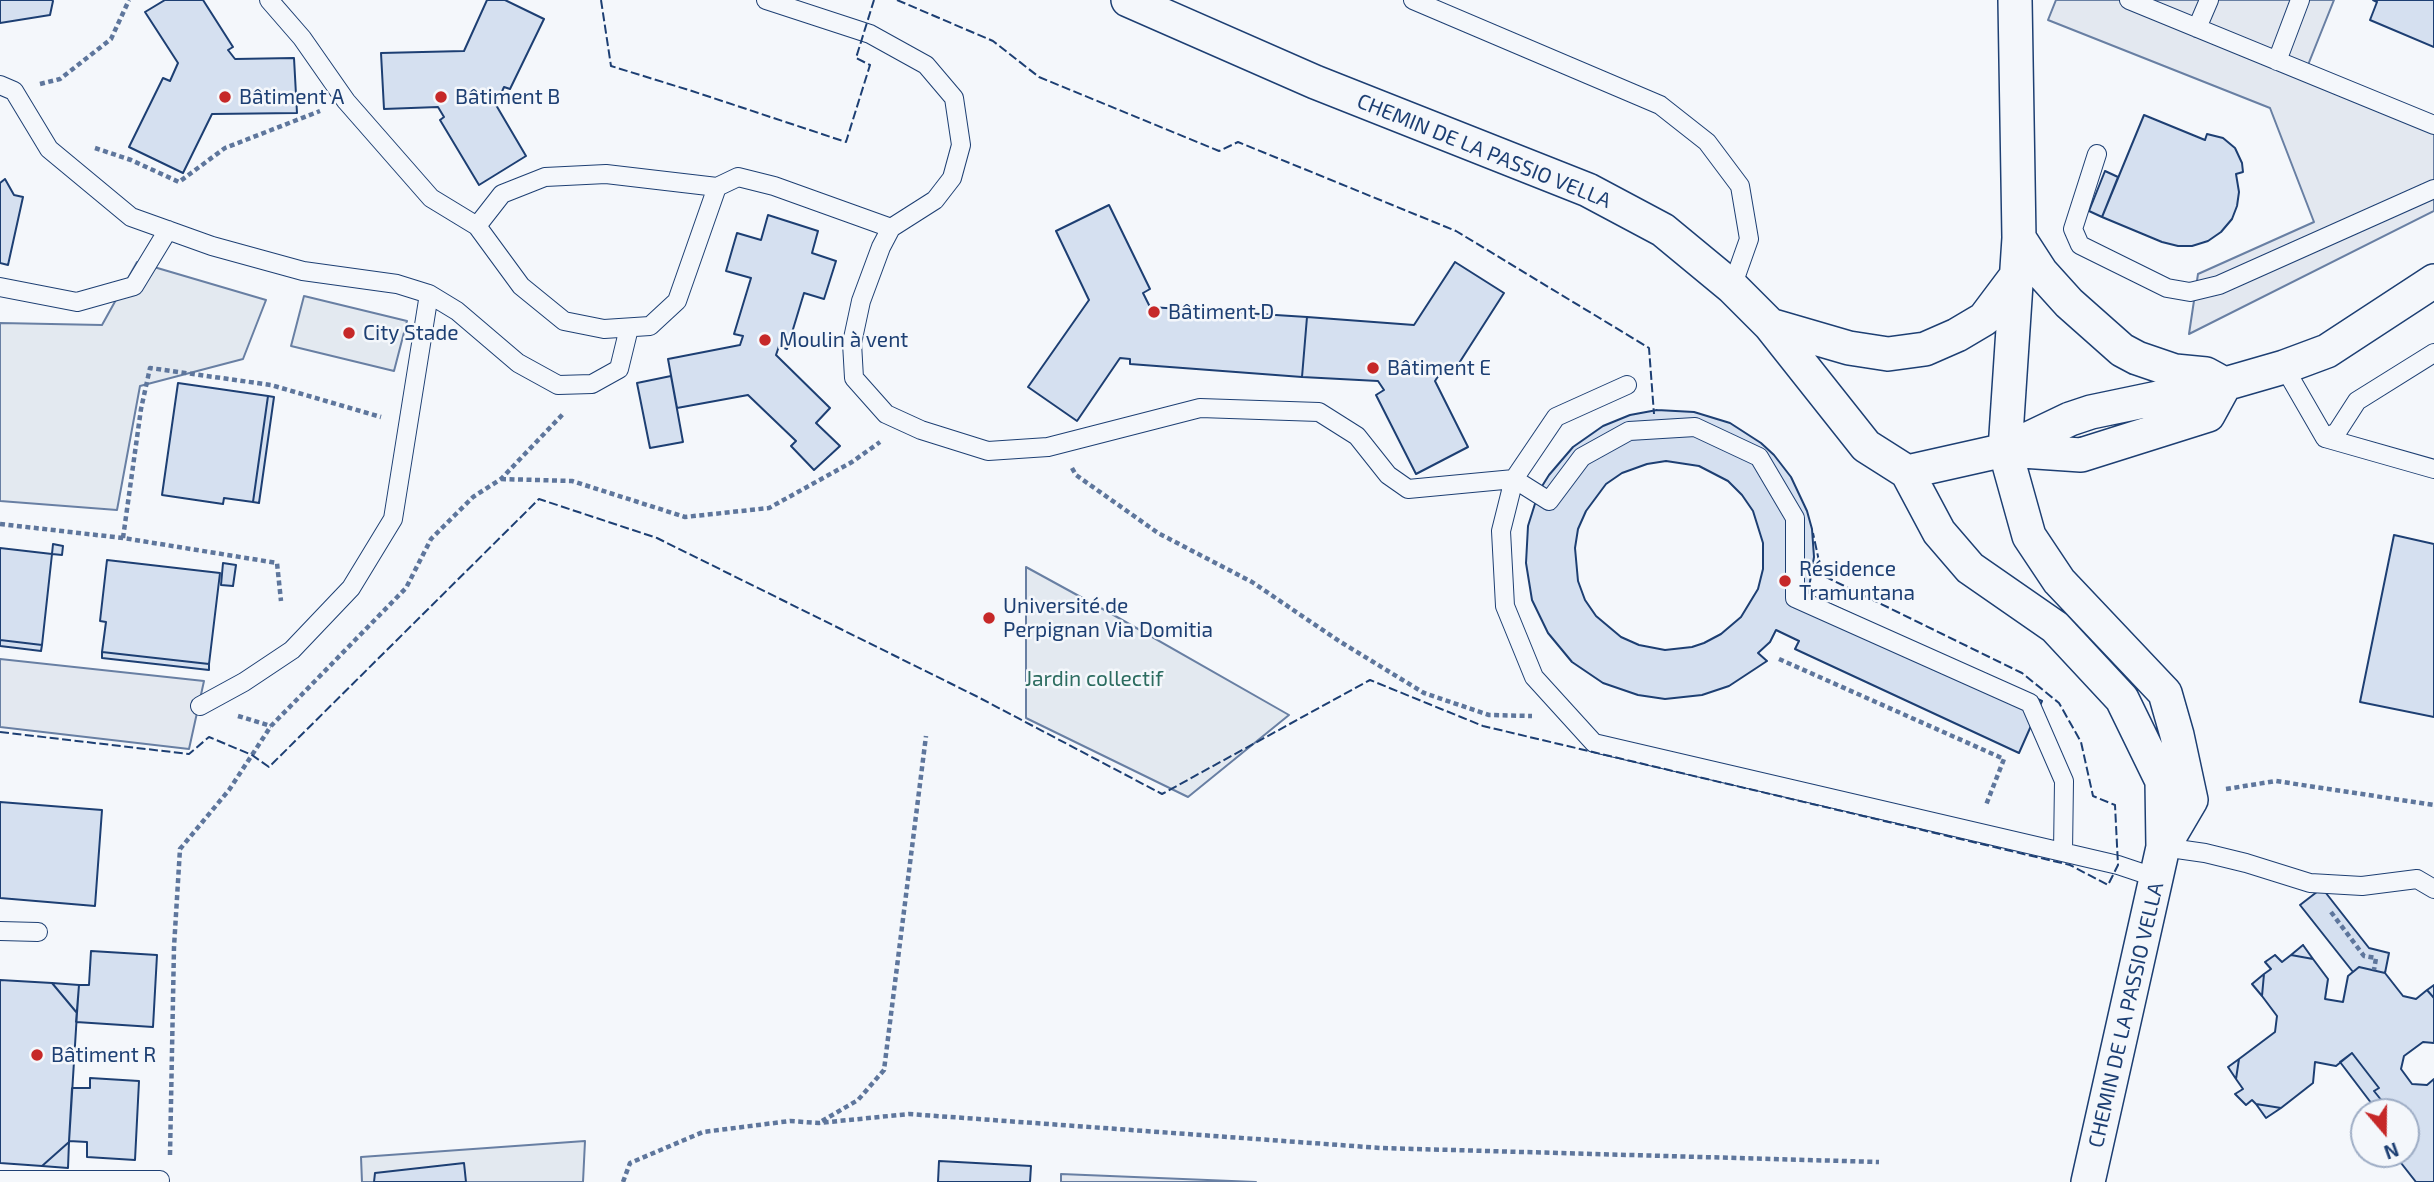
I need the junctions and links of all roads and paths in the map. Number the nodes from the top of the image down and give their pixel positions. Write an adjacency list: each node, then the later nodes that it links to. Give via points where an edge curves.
1 (129, 0): 12 (path, via 111,38 60,79)
2 (268, 0): 13 (lane, via 302,38)
3 (766, 0): 20 (lane, via 870,34 926,65 954,99 961,145 952,178 935,200)
4 (1128, 0): 26 (street, CHEMIN DE LA PASSIO VELLA, via 1315,82 1588,190 1663,230)
5 (1413, 0): 26 (lane, via 1660,105 1707,142 1740,186 1749,239)
6 (2015, 0): 22 (street, CHEMIN DE LA PASSIO VELLA)
7 (2129, 0): 10 (lane)
8 (2208, 0): 10 (lane)
9 (2300, 0): 11 (lane)
10 (2197, 28): 11 (lane)
11 (2277, 61): 14 (lane)
12 (7, 88): 21 (lane, via 49,149 131,217)
13 (346, 101): 15 (path, via 225,148 179,182); 19 (lane, via 431,198)
14 (2434, 125)
15 (92, 147)
16 (2097, 154): 18 (lane, via 2073,229 2080,245 2167,288 2190,292 2219,285)
17 (717, 187): 19 (lane, via 606,174 545,177 502,194); 20 (lane, via 738,177); 29 (lane, via 677,301 650,326)
18 (2434, 189)
19 (477, 226): 29 (lane, via 522,286 564,321 604,329)
20 (891, 228): 35 (lane, via 861,301 852,343 854,378 886,414)
21 (168, 230): 25 (lane, via 134,286 77,302); 27 (lane, via 303,271 397,284)
22 (2019, 238): 23 (street, CHEMIN DE LA PASSIO VELLA); 33 (street, via 2068,303 2122,350 2175,371 2206,374)
23 (2017, 275): 28 (street, via 1984,319 1925,349 1888,354 1849,348); 39 (street, CHEMIN DE LA PASSIO VELLA)
24 (2434, 281): 31 (street, via 2327,351)
25 (0, 287)
26 (1732, 287): 28 (street, CHEMIN DE LA PASSIO VELLA)
27 (429, 294): 32 (lane, via 457,311 518,363 558,386); 36 (lane)
28 (1770, 325): 41 (street, CHEMIN DE LA PASSIO VELLA, via 1866,446)
29 (628, 328): 32 (lane, via 619,369)
30 (2434, 353): 37 (lane, via 2357,401)
31 (2284, 367): 33 (street); 37 (lane)
32 (592, 384): 42 (path)
33 (2225, 384): 39 (street, via 2208,415 2081,455)
34 (1627, 385): 43 (lane, via 1556,417)
35 (906, 424): 38 (lane, via 988,451); 42 (path, via 852,462 769,508 685,517 572,481)
36 (408, 425): 45 (path, via 271,385 150,368); 48 (lane, via 393,519 351,588 292,650)
37 (2331, 435): 40 (lane)
38 (1058, 444): 43 (lane, via 1200,408 1319,412 1357,436 1388,475 1408,489); 49 (path, via 1076,475 1158,533 1252,582 1424,692 1489,715)
39 (2005, 450): 41 (street); 55 (street, CHEMIN DE LA PASSIO VELLA, via 2029,536 2059,581 2165,693 2191,800)
40 (2434, 469)
41 (1907, 472): 55 (street, CHEMIN DE LA PASSIO VELLA, via 1939,532 1970,568 2054,627 2122,699 2162,781)
42 (501, 479): 63 (path, via 473,497 431,539 406,587 271,726 229,790 180,849)
43 (1514, 479): 49 (lane, via 1501,531 1504,606 1534,677); 54 (lane, via 1549,500 1582,457 1629,430 1695,427 1759,457 1795,517 1795,598 2030,703 2064,781)
44 (0, 524): 45 (path)
45 (123, 538): 46 (path, via 278,562)
46 (281, 601)
47 (1779, 659): 53 (path, via 2004,759)
48 (200, 706)
49 (1571, 718): 53 (lane, via 1594,743)
50 (926, 736): 61 (path, via 884,1070 858,1100)
51 (2215, 791): 52 (path, via 2276,781)
52 (2434, 805)
53 (1975, 832): 54 (lane)
54 (2063, 852): 55 (lane, via 2118,865)
55 (2160, 863): 56 (lane, via 2205,853); 66 (street, CHEMIN DE LA PASSIO VELLA)
56 (2310, 883): 57 (lane, via 2362,886 2417,879); 60 (path, via 2364,956 2376,958)
57 (2434, 889)
58 (0, 931): 59 (lane)
59 (38, 932)
60 (2374, 970)
61 (819, 1123): 62 (path, via 909,1114 1381,1148); 65 (path, via 790,1121 703,1132 630,1163)
62 (1879, 1163)
63 (165, 1174): 64 (lane)
64 (0, 1180)
65 (623, 1182)
66 (2088, 1182)

